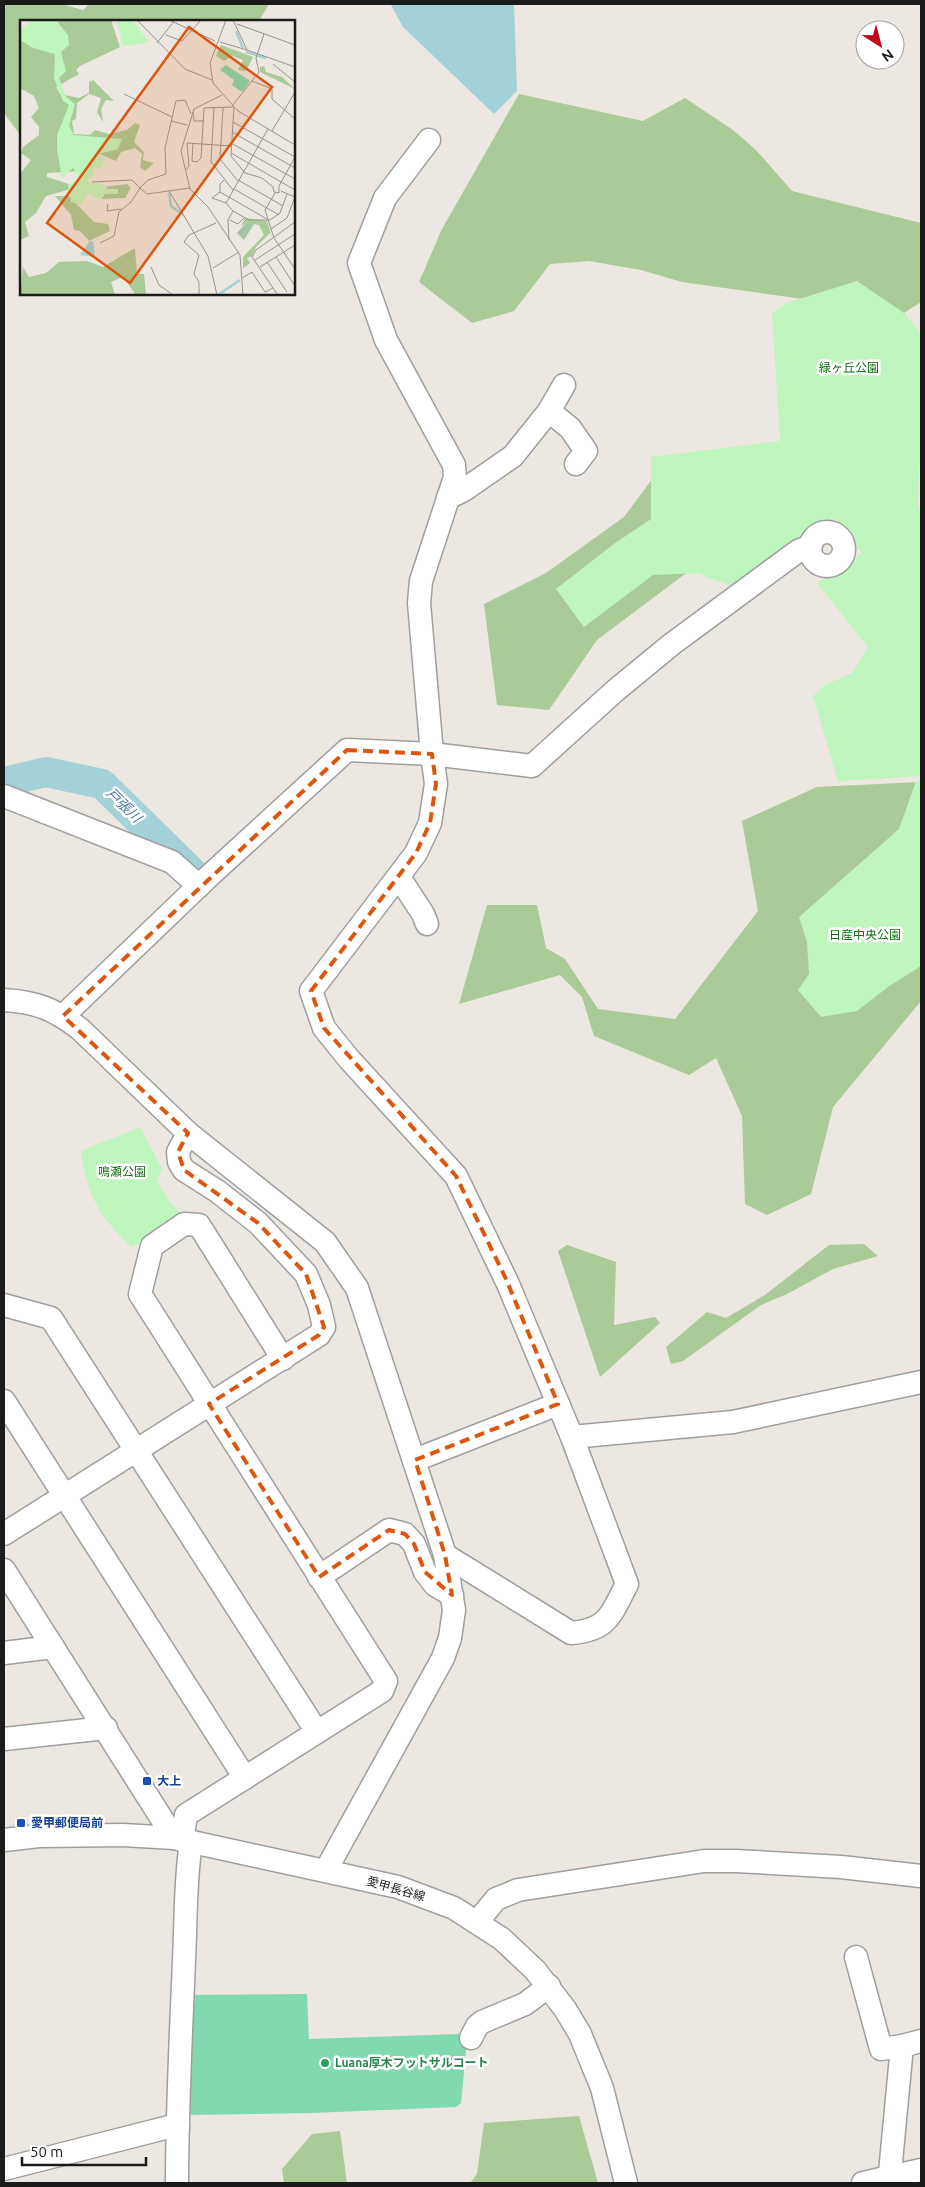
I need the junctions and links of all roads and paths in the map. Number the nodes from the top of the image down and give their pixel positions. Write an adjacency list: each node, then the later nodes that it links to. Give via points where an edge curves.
1 (429, 140): 5 (street, via 385,198 359,263 386,340 454,465 456,477)
2 (564, 385): 3 (street)
3 (549, 411): 4 (street, via 570,428 586,451); 5 (street, via 513,456)
4 (576, 464)
5 (448, 498): 7 (street, via 421,581 419,603)
6 (810, 546): 7 (street, via 798,551 672,644 532,766)
7 (432, 754): 9 (street, via 436,784 430,823 416,853); 10 (street, via 347,750)
8 (4, 796): 10 (street, via 172,862)
9 (399, 877): 11 (street); 20 (street, via 311,991 324,1028 456,1176 506,1279)
10 (199, 886): 13 (street)
11 (427, 924)
12 (4, 1000): 13 (street, via 46,1007)
13 (63, 1016): 14 (street)
14 (188, 1133): 16 (street, via 178,1152 184,1170 258,1223 306,1274 319,1304 324,1327 319,1336); 23 (street, via 325,1242 335,1254 357,1288)
15 (4, 1305): 22 (street, via 52,1318)
16 (283, 1359): 19 (street); 19 (street, via 199,1225 184,1224 152,1246 140,1294)
17 (921, 1382): 21 (street, via 733,1422)
18 (4, 1401): 24 (street)
19 (209, 1404): 22 (street); 28 (street)
20 (558, 1404): 21 (street); 23 (street)
21 (572, 1437): 26 (street, via 627,1584 608,1620 585,1632 571,1633)
22 (137, 1450): 24 (street); 33 (street)
23 (415, 1460): 26 (street)
24 (64, 1496): 25 (street); 35 (street)
25 (4, 1534)
26 (445, 1555): 29 (street)
27 (4, 1570): 30 (street)
28 (319, 1577): 29 (street, via 389,1530 405,1534 414,1544 425,1572 435,1585); 33 (street, via 386,1681 382,1690)
29 (452, 1594): 38 (street, via 454,1610 443,1658)
30 (53, 1647): 31 (street); 32 (street)
31 (4, 1653)
32 (106, 1728): 34 (street); 37 (street)
33 (317, 1732): 35 (street)
34 (4, 1739)
35 (245, 1778): 37 (street, via 186,1815)
36 (4, 1840): 37 (street, 愛甲長谷線, via 39,1836 123,1835)
37 (182, 1840): 38 (street, 愛甲長谷線); 45 (street, via 186,1874 186,1932)
38 (326, 1870): 40 (street, 愛甲長谷線, via 398,1887 454,1908)
39 (921, 1876): 40 (street, via 841,1867 704,1861 518,1890 496,1899)
40 (476, 1922): 42 (street, 愛甲長谷線, via 502,1939)
41 (856, 1957): 44 (street, via 881,2050)
42 (549, 1986): 43 (street, via 525,2004 482,2022); 50 (street, 愛甲長谷線, via 580,2034 594,2066)
43 (471, 2038)
44 (912, 2043): 48 (street)
45 (178, 2127): 46 (street); 49 (street)
46 (4, 2169)
47 (921, 2170): 48 (street)
48 (889, 2180): 51 (street)
49 (177, 2183)
50 (626, 2183)
51 (863, 2183)

